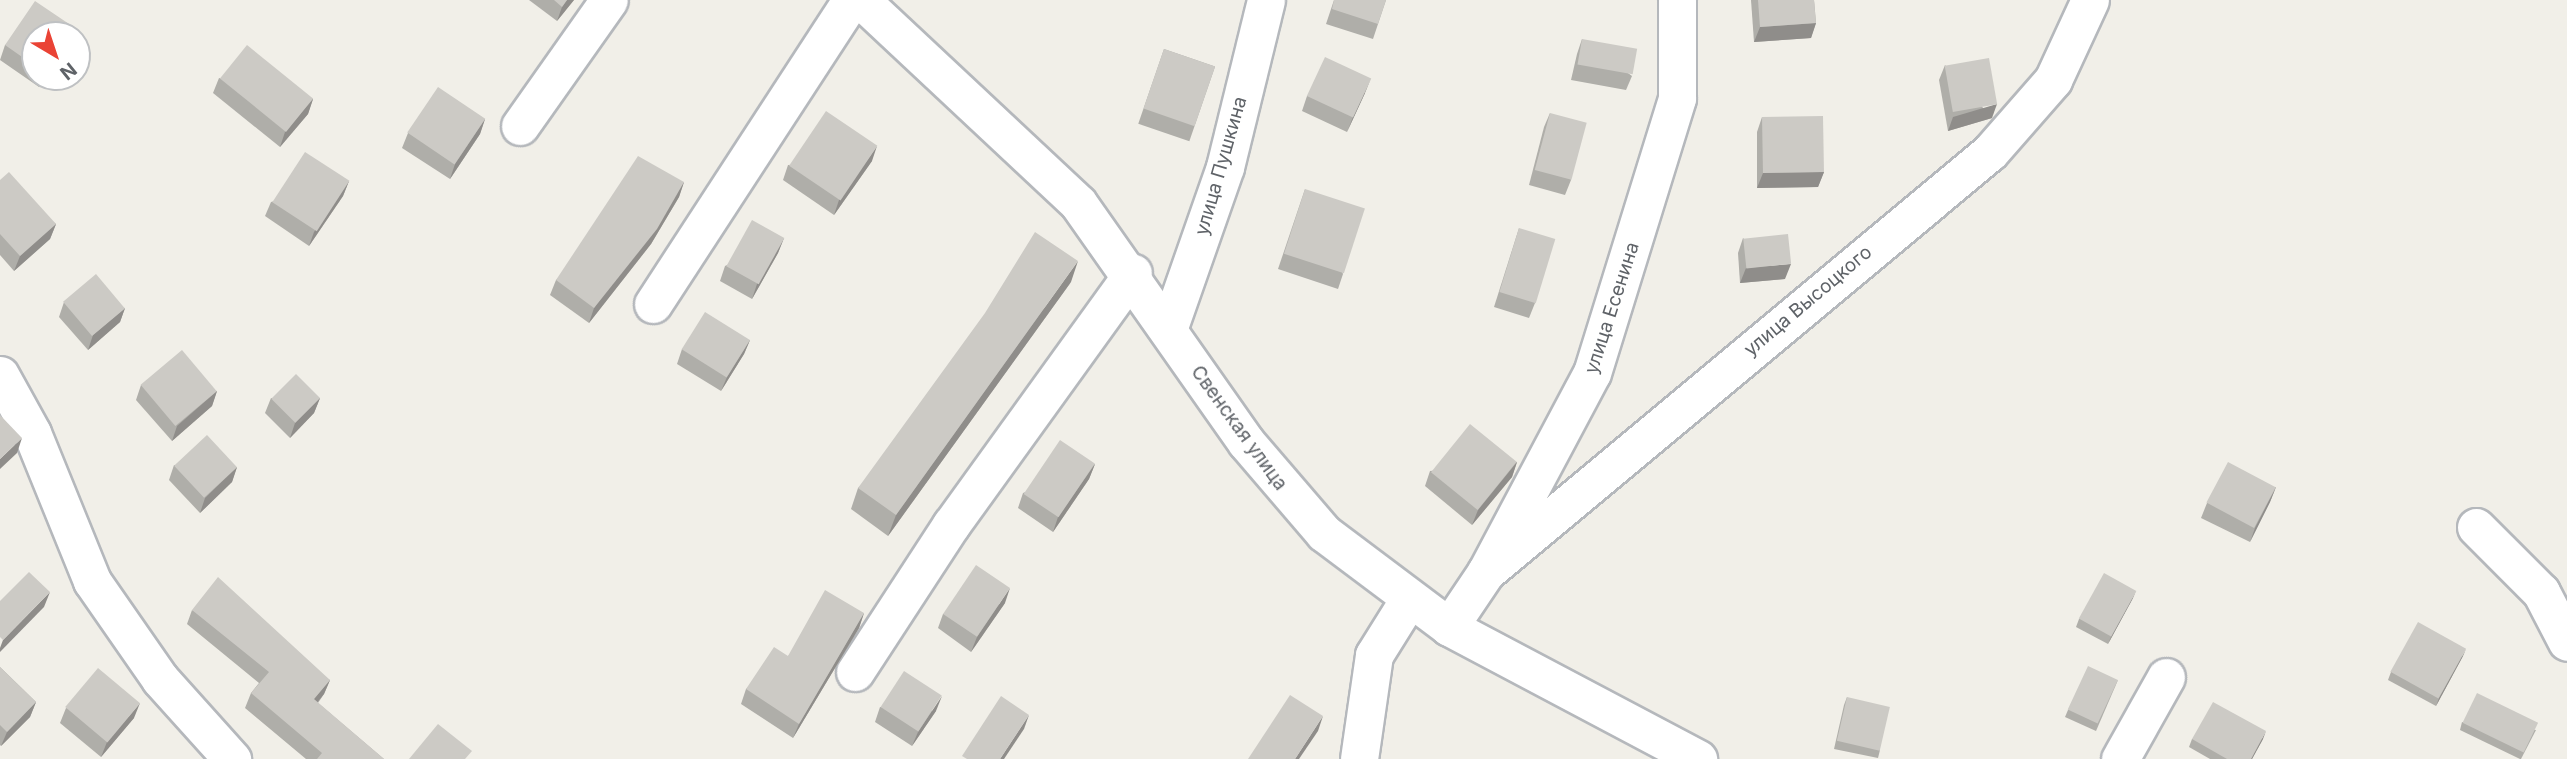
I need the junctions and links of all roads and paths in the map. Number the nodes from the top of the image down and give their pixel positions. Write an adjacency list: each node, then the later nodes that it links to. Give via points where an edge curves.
1 (609, 0): 7 (street)
2 (851, 0): 9 (street)
3 (861, 0): 8 (street, Свенская улица, via 1078,203)
4 (1266, 0): 10 (street, улица Пушкина, via 1226,167)
5 (1677, 0): 13 (street, улица Есенина, via 1677,98 1592,373)
6 (2090, 0): 13 (street, улица Высоцкого, via 2053,80 1990,152)
7 (520, 126)
8 (1133, 273): 10 (street, Свенская улица); 17 (street, via 951,525)
9 (653, 304)
10 (1168, 330): 14 (street, Свенская улица, via 1292,500)
11 (0, 375): 19 (street, via 32,433 92,581 160,679)
12 (2476, 527): 16 (street, via 2541,592)
13 (1486, 572): 15 (street, улица Есенина)
14 (1409, 599): 15 (street, Свенская улица); 20 (street, via 1374,655)
15 (1449, 626): 21 (street, Свенская улица)
16 (2567, 642)
17 (855, 672)
18 (2166, 677): 22 (street)
19 (232, 759)
20 (1359, 759)
21 (1698, 759)
22 (2120, 759)

